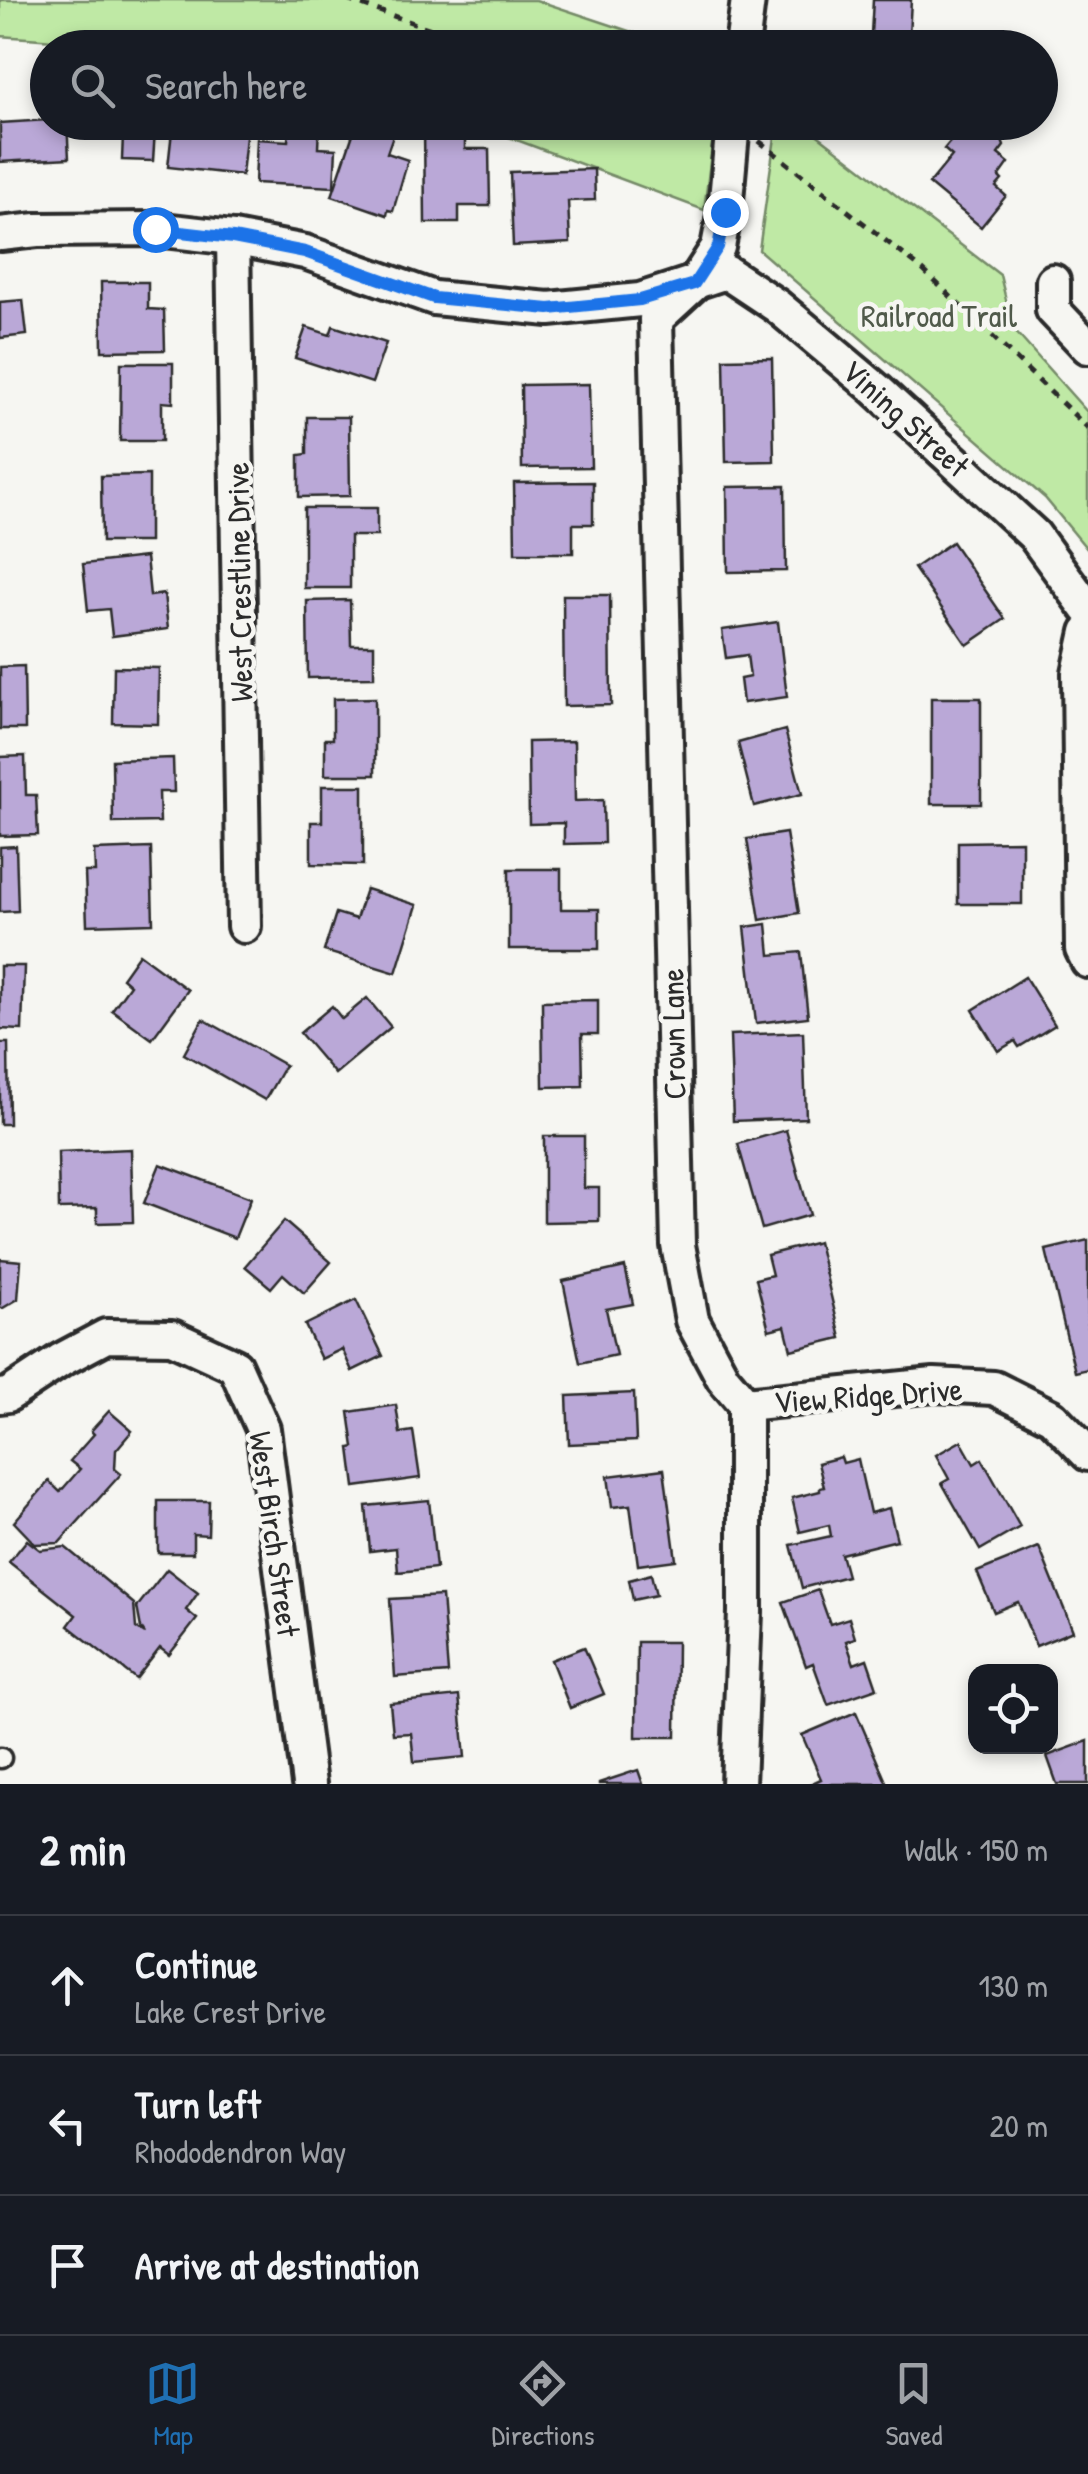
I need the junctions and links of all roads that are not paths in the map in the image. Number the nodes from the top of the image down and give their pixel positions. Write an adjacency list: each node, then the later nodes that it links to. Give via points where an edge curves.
1 (748, 0): 2 (street)
2 (744, 30)
3 (731, 140): 7 (street, Crown Lane, via 718,247)
4 (0, 234): 5 (street, via 155,229)
5 (233, 238): 7 (street, via 305,252 434,298 549,309 640,300); 11 (street, West Crestline Drive)
6 (1053, 281): 8 (street, via 1053,310)
7 (694, 284): 9 (street, Vining Street, via 726,272 777,306 1034,535); 14 (street, Crown Lane, via 656,319 678,1244 692,1320 722,1378)
8 (1088, 347)
9 (1088, 609)
10 (1088, 632): 12 (street, via 1079,673 1082,949)
11 (244, 926)
12 (1088, 961)
13 (0, 1396): 16 (street, West Birch Street, via 106,1336 172,1337 235,1366 263,1428)
14 (745, 1404): 15 (street, View Ridge Drive, via 934,1385 994,1388 1052,1417); 17 (street)
15 (1088, 1454)
16 (309, 1784)
17 (738, 1784)

